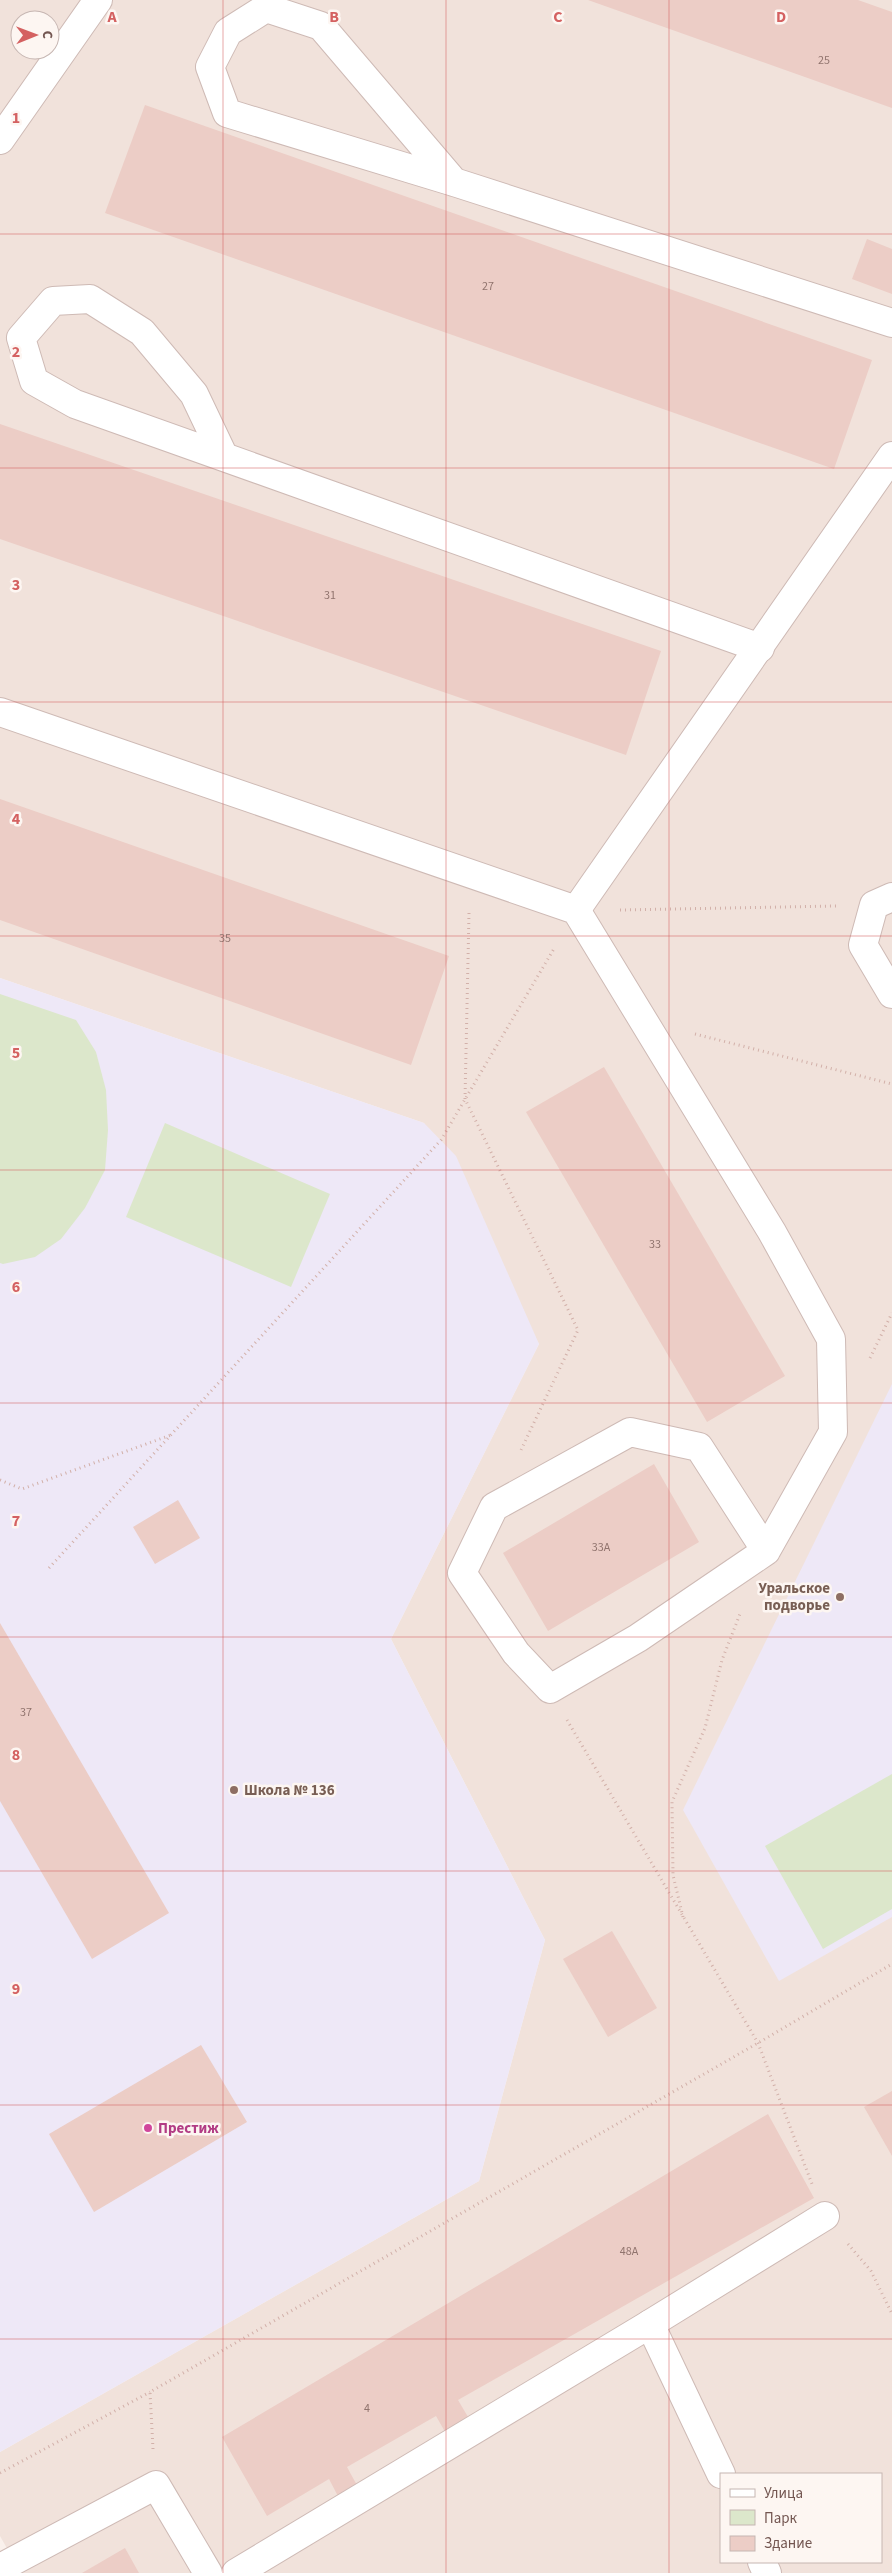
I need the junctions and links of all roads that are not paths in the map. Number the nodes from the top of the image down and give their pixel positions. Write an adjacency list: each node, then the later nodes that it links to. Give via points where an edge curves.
1 (98, 0): 2 (street)
2 (0, 140)
3 (454, 182): 3 (street, via 321,26 266,8 228,32 210,67 227,113); 4 (street)
4 (892, 324)
5 (892, 456): 7 (street)
6 (224, 457): 6 (street, via 194,394 148,339 90,299 54,301 21,338 34,381 75,404); 7 (street)
7 (760, 648): 10 (street)
8 (0, 712): 10 (street)
9 (883, 901): 11 (street, via 863,945)
10 (576, 910): 12 (street, via 772,1232 831,1339 833,1432)
11 (892, 994)
12 (766, 1551): 12 (street, via 699,1447 630,1432 494,1507 462,1573 516,1653 550,1689 638,1638)
13 (825, 2216): 14 (street)
14 (650, 2324): 15 (street); 18 (street)
15 (721, 2473)
16 (0, 2568): 17 (street, via 156,2485)
17 (208, 2573)
18 (236, 2573)

